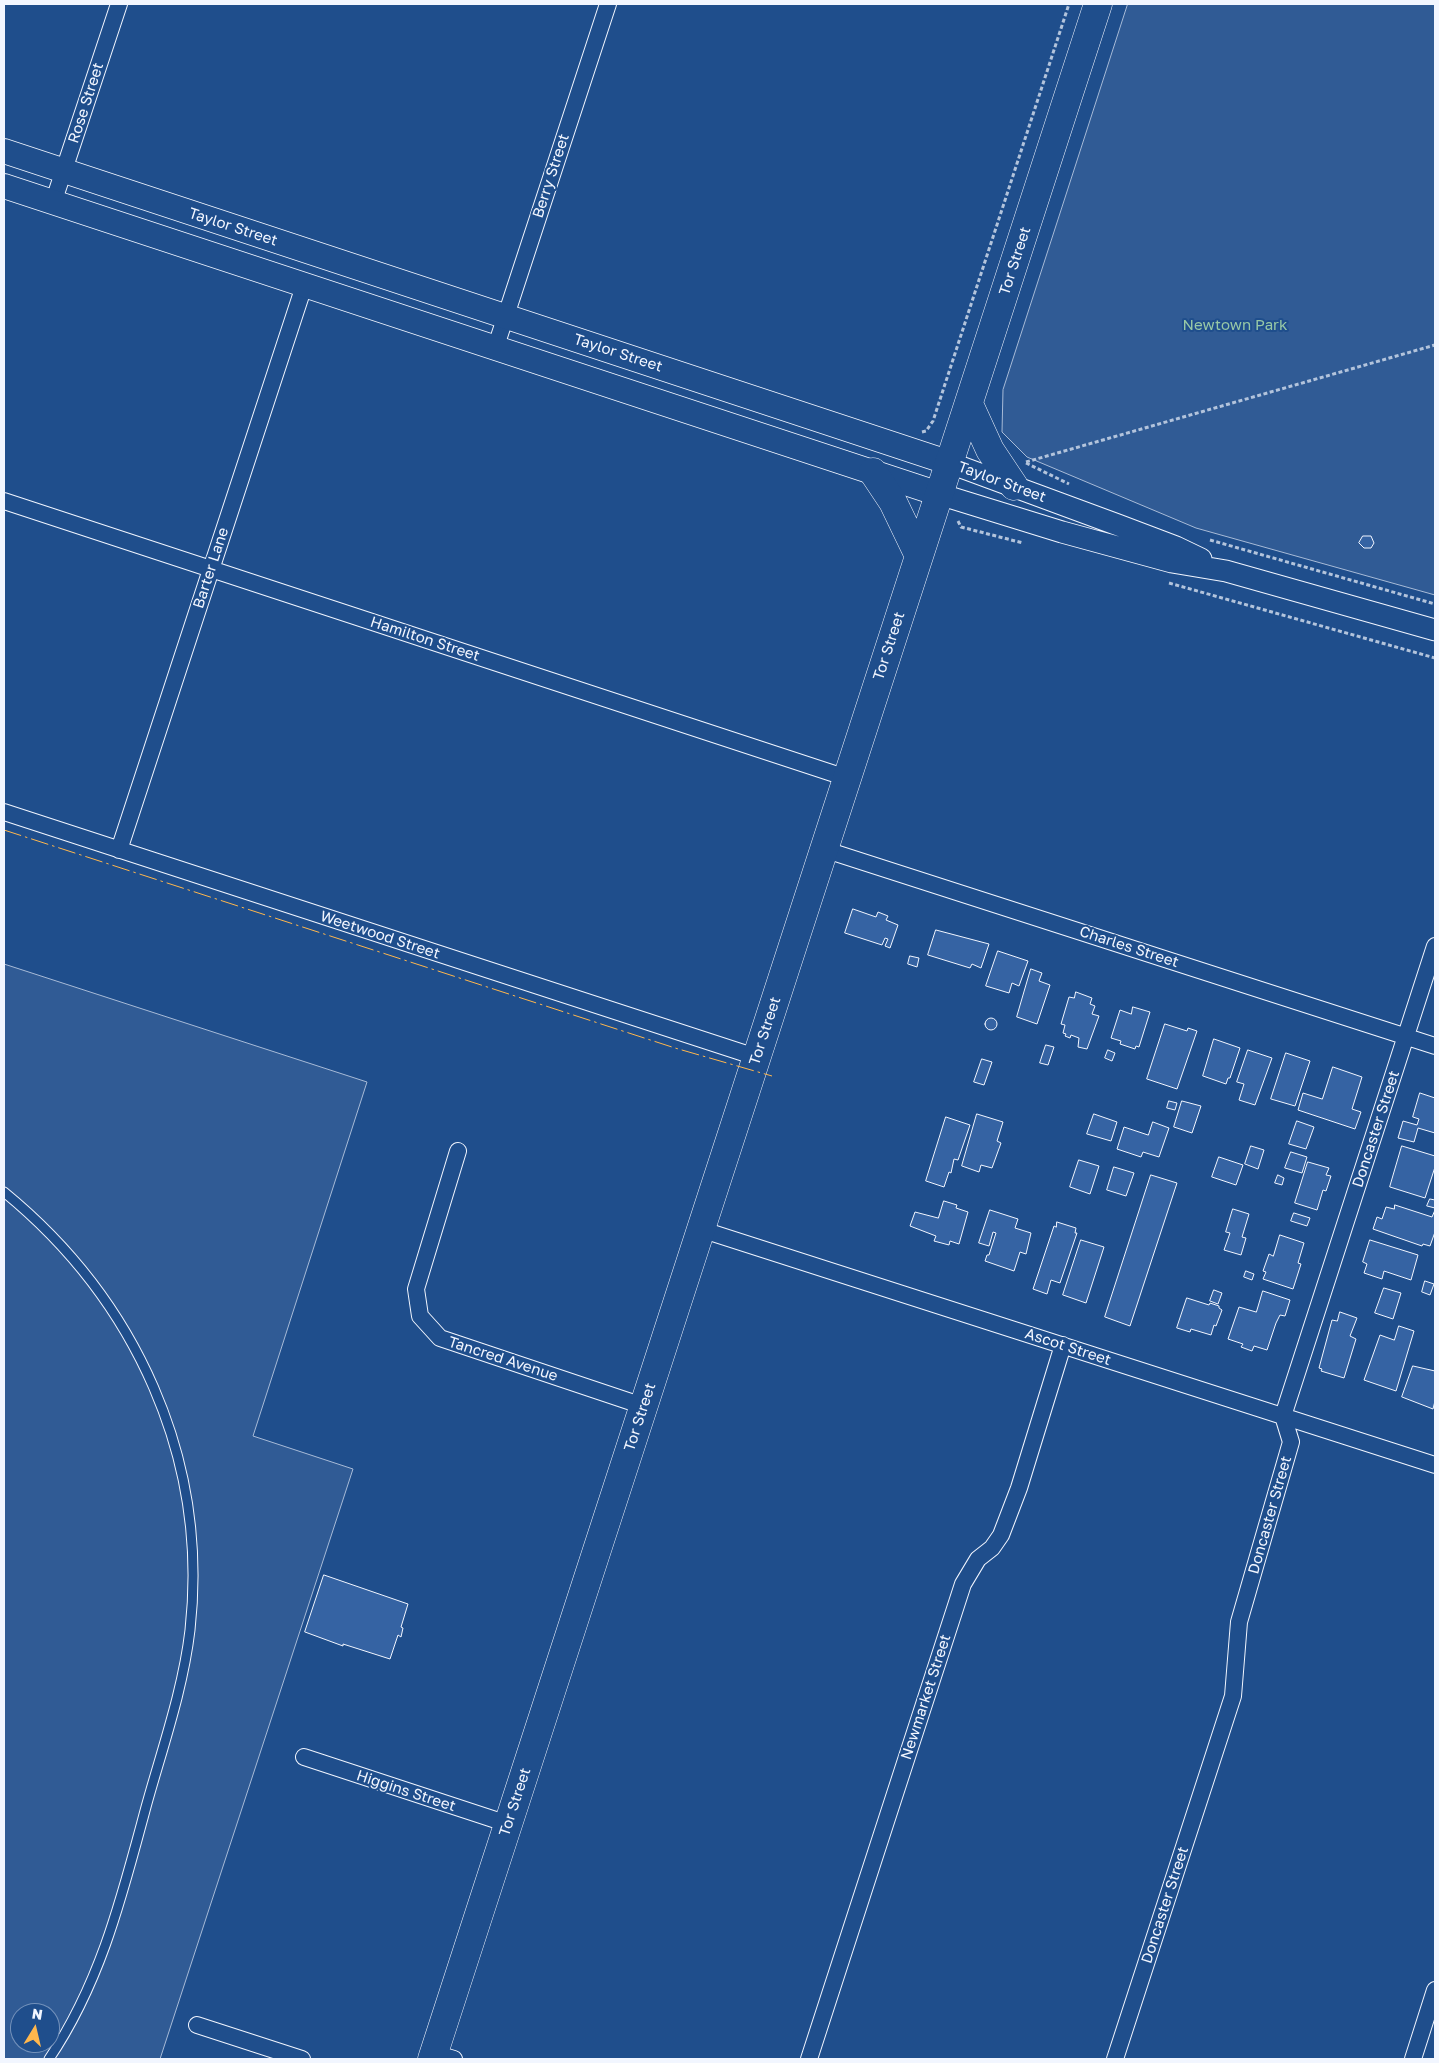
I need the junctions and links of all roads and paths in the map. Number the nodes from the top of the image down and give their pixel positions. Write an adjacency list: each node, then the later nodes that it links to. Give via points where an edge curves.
1 (119, 4): 6 (street, Rose Street)
2 (608, 4): 10 (street, Berry Street)
3 (1069, 4): 14 (path, via 933,421)
4 (1098, 4): 13 (highway, Tor Street)
5 (4, 151): 6 (main road, Taylor Street)
6 (64, 171): 8 (street, Rose Street); 10 (main road, Taylor Street)
7 (4, 186): 8 (main road, Taylor Street)
8 (53, 203): 9 (main road, Taylor Street)
9 (304, 286): 12 (main road, Taylor Street); 26 (street, Barter Lane)
10 (505, 317): 12 (street, Berry Street); 16 (main road, Taylor Street)
11 (1435, 345): 18 (path)
12 (495, 349): 17 (main road, Taylor Street)
13 (969, 404): 16 (highway, Tor Street); 18 (highway, via 990,450)
14 (926, 431)
15 (1018, 458): 18 (path)
16 (950, 463): 18 (street, Taylor Street); 20 (highway, Tor Street)
17 (873, 472): 20 (main road, Taylor Street); 25 (highway, via 893,502)
18 (1020, 474): 19 (path); 27 (street, Taylor Street)
19 (1073, 486)
20 (939, 494): 25 (highway, Tor Street); 27 (street, Taylor Street, via 1172,562)
21 (4, 501): 26 (street, Hamilton Street)
22 (958, 521): 24 (path, via 961,527)
23 (1206, 539): 29 (path)
24 (1026, 543)
25 (918, 554): 32 (highway, Tor Street)
26 (211, 569): 32 (street, Hamilton Street); 35 (street, Barter Lane)
27 (1226, 571): 30 (street, Taylor Street)
28 (1166, 582): 31 (path)
29 (1435, 604)
30 (1435, 630)
31 (1435, 658)
32 (847, 778): 34 (highway, Tor Street)
33 (4, 812): 35 (street, Weetwood Street)
34 (823, 849): 37 (street, Charles Street); 39 (highway, Tor Street)
35 (119, 850): 39 (street, Weetwood Street)
36 (1435, 946): 37 (street, Doncaster Street)
37 (1406, 1036): 38 (street, Charles Street); 45 (street, Doncaster Street)
38 (1435, 1046)
39 (756, 1057): 42 (highway, Tor Street)
40 (458, 1151): 44 (street, Tancred Avenue, via 416,1289 420,1316 440,1338)
41 (4, 1192): 52 (lane, via 39,1222 73,1258 109,1306 146,1370 177,1453 191,1522 193,1557 190,1632 182,1673 125,1885 92,1981 79,2010)
42 (700, 1229): 43 (street, Ascot Street); 44 (highway, Tor Street)
43 (1063, 1345): 45 (street, Ascot Street); 54 (street, Newmarket Street, via 1019,1488 1001,1535 978,1559 963,1584)
44 (643, 1406): 48 (highway, Tor Street)
45 (1283, 1416): 46 (street, Ascot Street); 55 (street, Doncaster Street, via 1291,1442 1239,1622 1233,1696)
46 (1435, 1465)
47 (304, 1758): 48 (street, Higgins Street)
48 (508, 1824): 51 (highway, Tor Street)
49 (1435, 1990): 56 (street)
50 (197, 2025): 53 (street)
51 (440, 2057)
52 (49, 2059)
53 (302, 2059)
54 (810, 2059)
55 (1115, 2059)
56 (1413, 2059)

